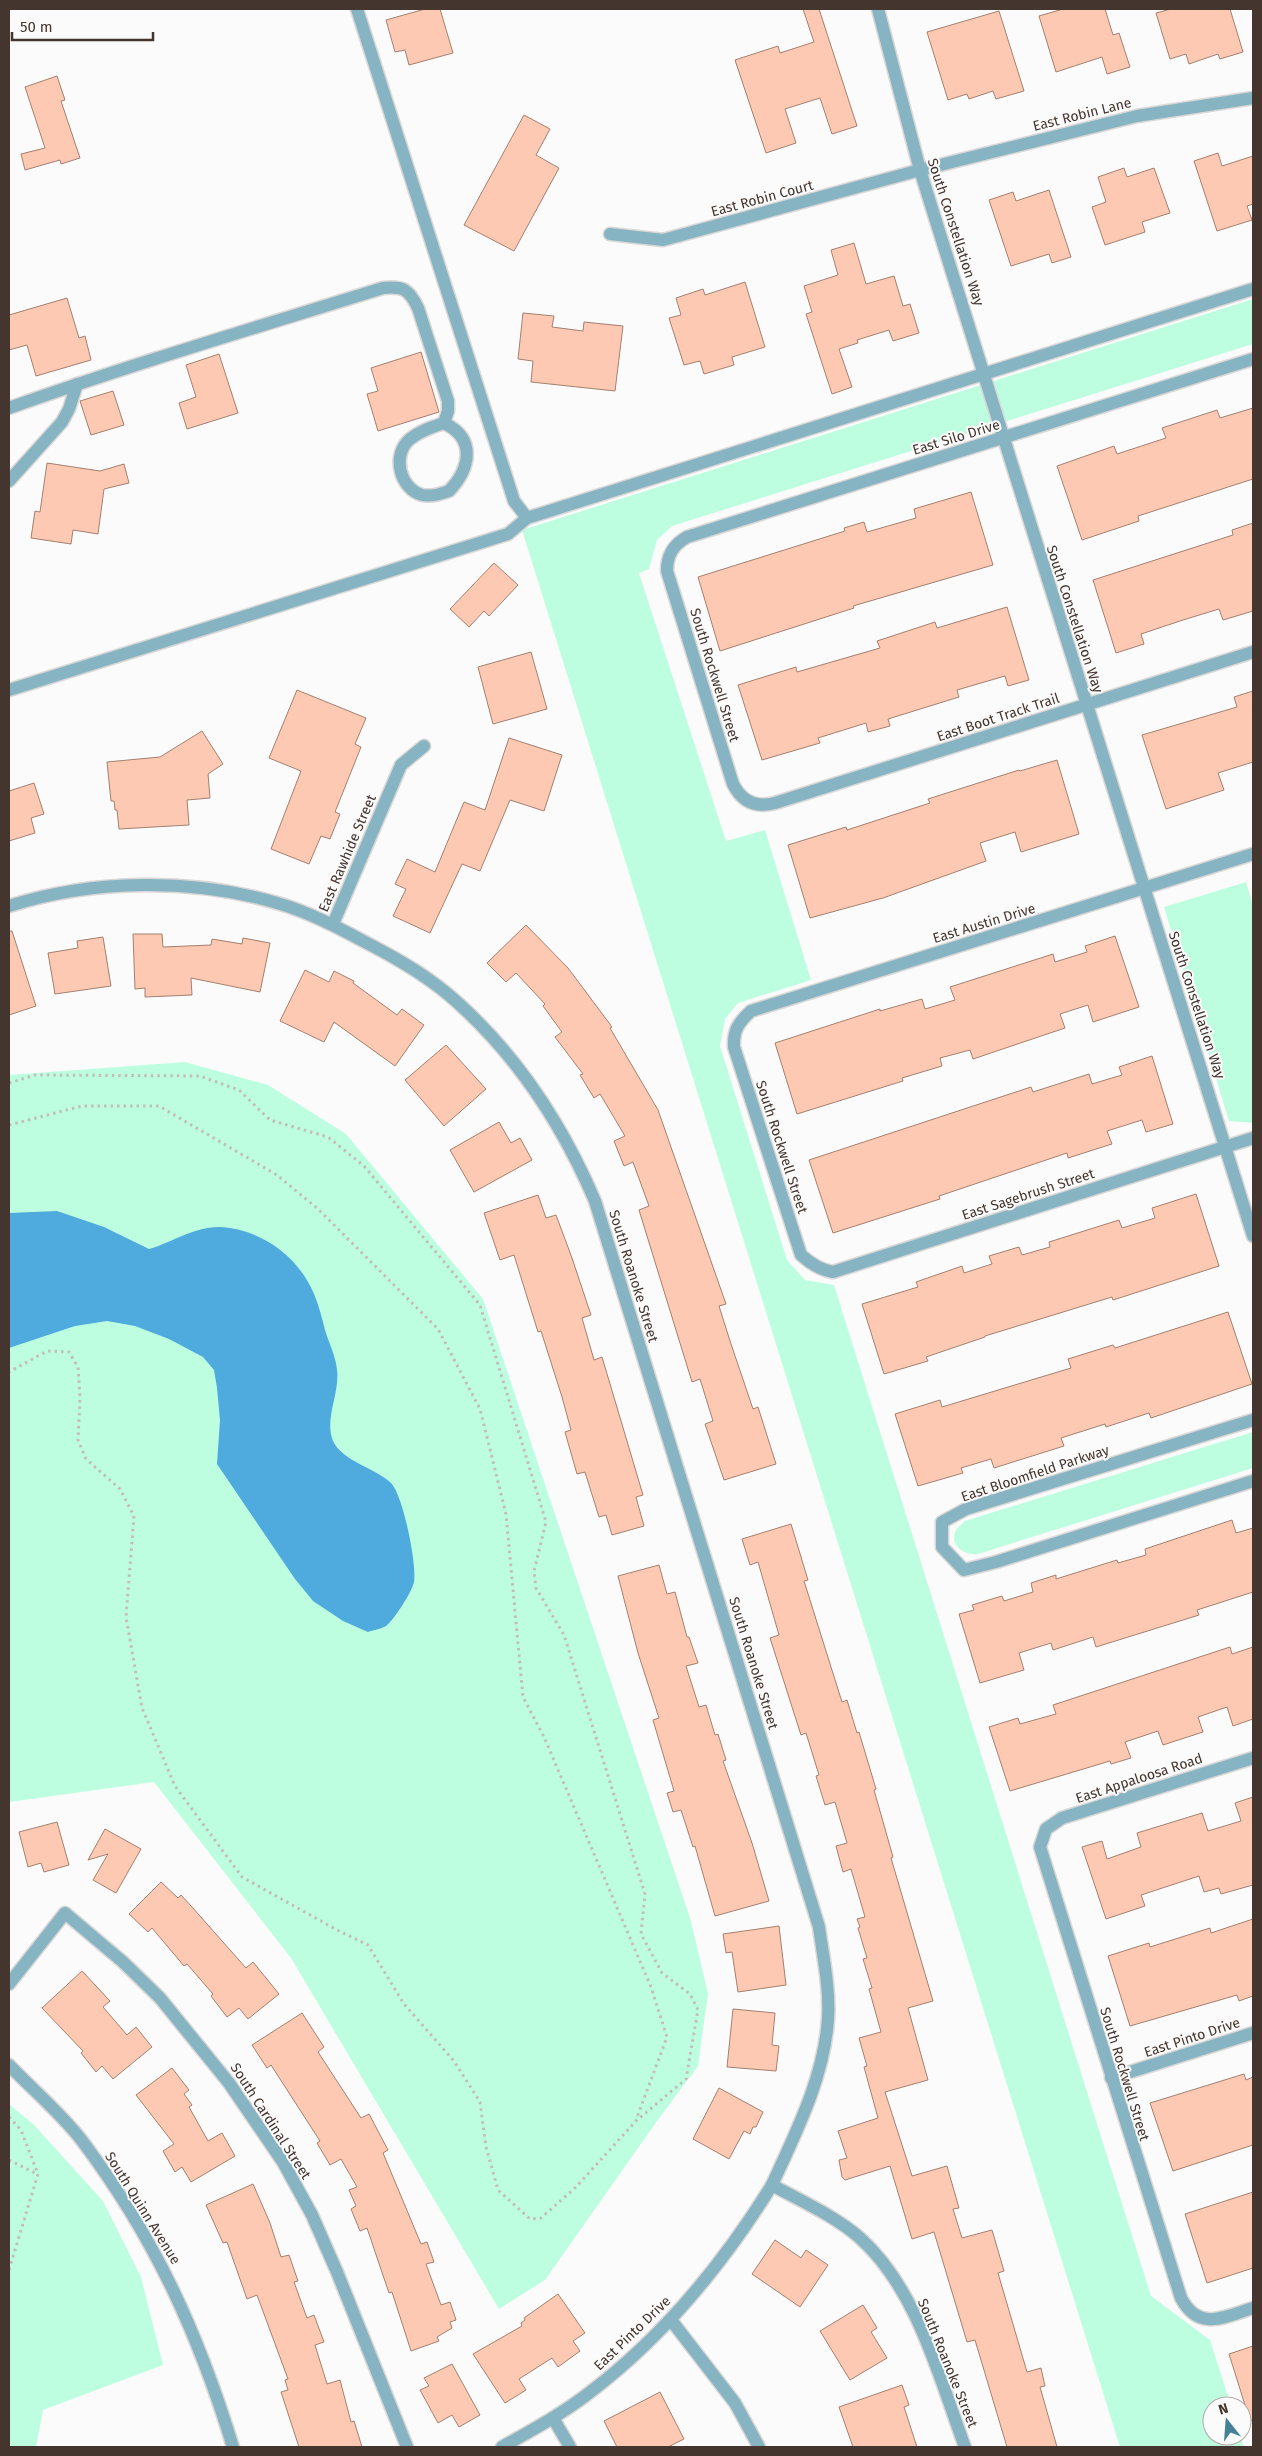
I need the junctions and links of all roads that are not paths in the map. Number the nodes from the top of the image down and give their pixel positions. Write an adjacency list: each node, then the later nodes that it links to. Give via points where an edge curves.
1 (357, 9): 14 (street, via 514,501)
2 (878, 9): 4 (street, South Constellation Way)
3 (1253, 98): 4 (street, East Robin Lane, via 1138,116)
4 (920, 170): 5 (street, East Robin Court, via 662,240); 8 (street, South Constellation Way)
5 (610, 234)
6 (1253, 289): 8 (street)
7 (1253, 359): 12 (street, East Silo Drive)
8 (985, 375): 12 (street, South Constellation Way); 14 (street)
9 (77, 384): 10 (street); 11 (street, via 383,288 395,287 412,296 418,308 448,401); 13 (street, via 70,409 62,422)
10 (9, 408)
11 (444, 423): 11 (street, via 409,440 401,452 402,479 414,492 425,496 449,491 464,473 466,461 462,437)
12 (1002, 438): 15 (street, East Silo Drive, via 687,537); 18 (street, South Constellation Way)
13 (9, 480)
14 (527, 518): 17 (street, via 508,534)
15 (671, 550): 20 (street, South Rockwell Street, via 666,571 727,765 738,793)
16 (1253, 652): 18 (street, East Boot Track Trail)
17 (9, 690)
18 (1086, 705): 20 (street, East Boot Track Trail, via 765,806); 22 (street, South Constellation Way)
19 (424, 746): 24 (street, East Rawhide Street, via 401,765)
20 (750, 802)
21 (1253, 854): 22 (street, East Austin Drive)
22 (1144, 888): 25 (street, East Austin Drive, via 751,1011 741,1020); 27 (street, South Constellation Way)
23 (9, 906): 24 (street, East Rawhide Street, via 94,887 149,885 211,890 277,903)
24 (333, 924): 38 (street, South Roanoke Street, via 432,981 480,1025 532,1084 555,1119 595,1201 819,1927 828,2018 822,2058 804,2116)
25 (734, 1034): 29 (street, South Rockwell Street, via 734,1047 801,1255)
26 (1253, 1138): 27 (street, East Sagebrush Street)
27 (1226, 1147): 28 (street, South Constellation Way); 29 (street, East Sagebrush Street, via 833,1272)
28 (1253, 1236)
29 (812, 1265)
30 (1253, 1420): 31 (street, East Bloomfield Parkway, via 966,1509 942,1522 942,1548 964,1570)
31 (1253, 1481)
32 (1253, 1758): 33 (street, East Appaloosa Road, via 1062,1818 1053,1822)
33 (1042, 1838): 37 (street, South Rockwell Street, via 1040,1852)
34 (9, 1984): 43 (street, South Cardinal Street, via 65,1913 160,1998 229,2083 283,2162 338,2272)
35 (1253, 2033): 37 (street, East Pinto Drive)
36 (9, 2065): 42 (street, South Quinn Avenue, via 82,2141 135,2219 164,2269 194,2333)
37 (1111, 2078): 39 (street, South Rockwell Street, via 1186,2308 1193,2315 1214,2320)
38 (772, 2185): 40 (street, East Pinto Drive, via 743,2232); 47 (street, South Roanoke Street, via 859,2237 881,2260 917,2320)
39 (1253, 2308)
40 (671, 2320): 41 (street, East Pinto Drive, via 629,2360); 46 (street, via 735,2403)
41 (553, 2418): 44 (street, East Pinto Drive); 45 (street)
42 (233, 2447)
43 (407, 2447)
44 (502, 2447)
45 (570, 2447)
46 (759, 2447)
47 (965, 2447)

